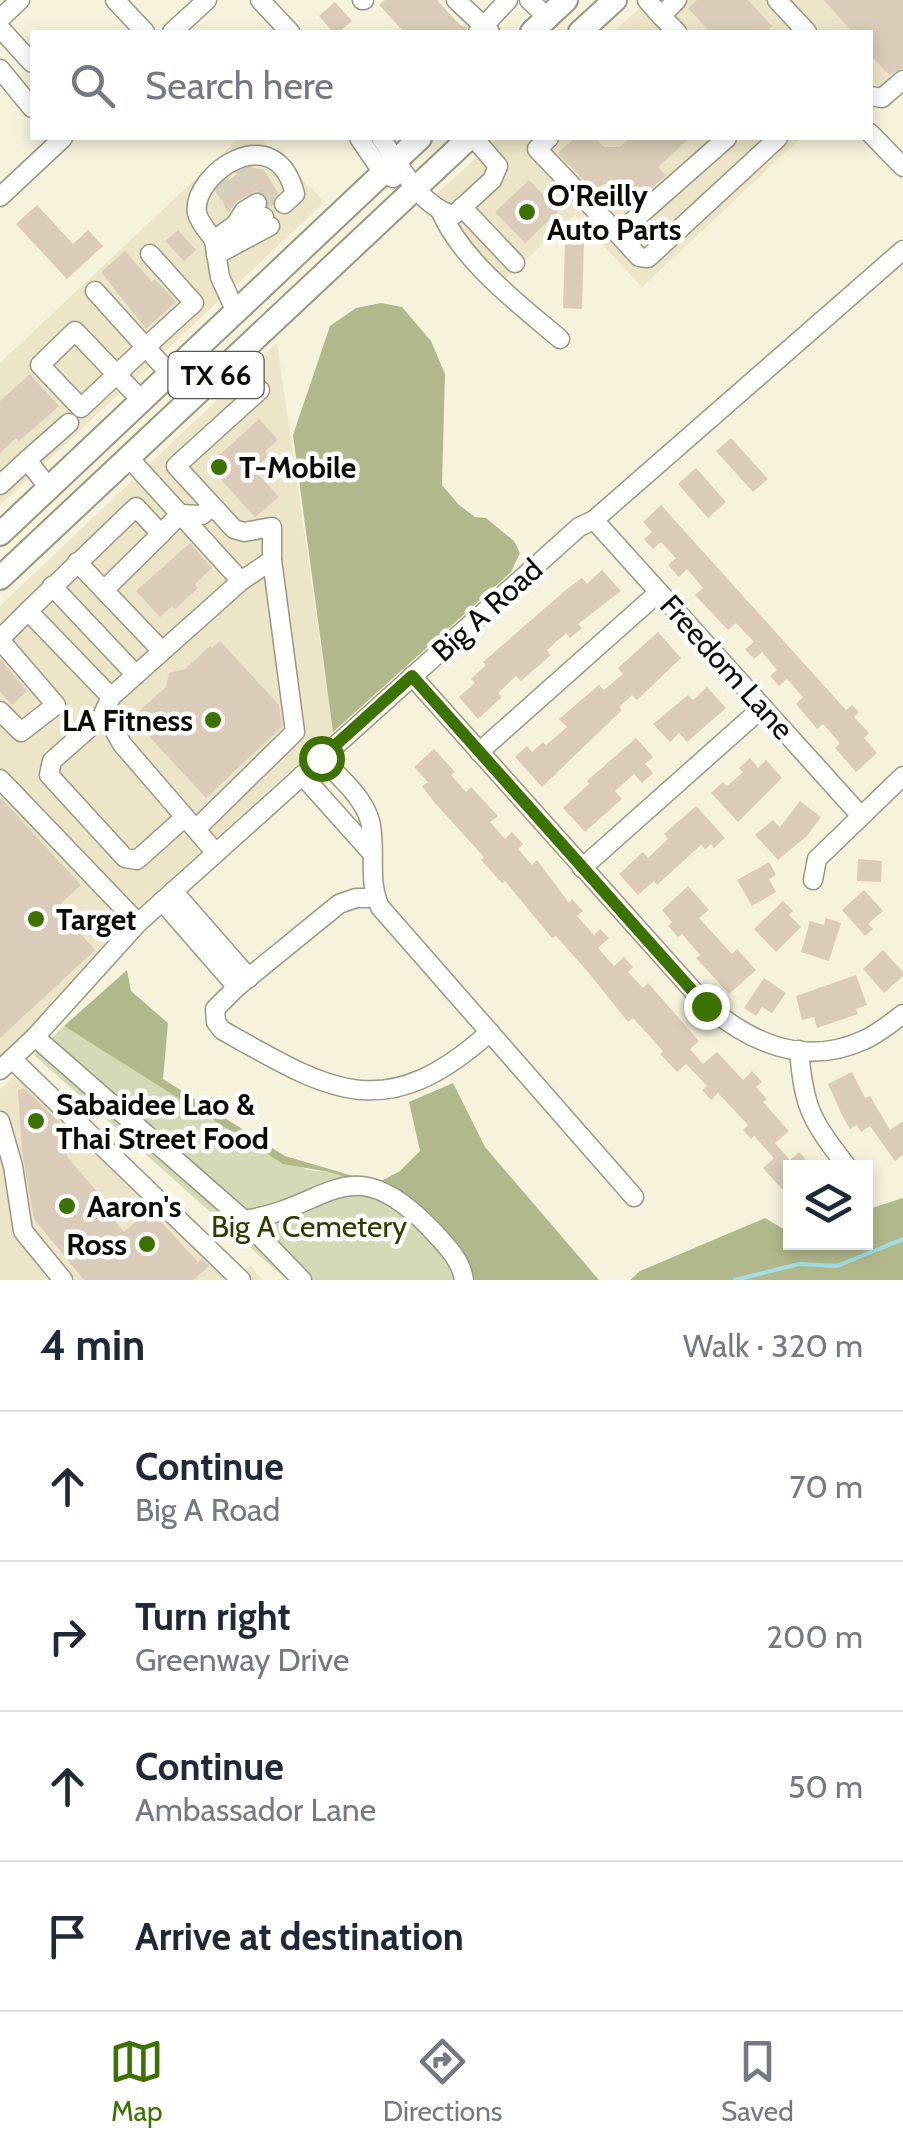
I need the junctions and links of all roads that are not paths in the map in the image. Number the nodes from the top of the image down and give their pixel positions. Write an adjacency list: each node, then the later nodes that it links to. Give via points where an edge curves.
1 (20, 0): 13 (street)
2 (115, 0): 17 (street)
3 (207, 0): 18 (street)
4 (260, 0): 19 (street)
5 (456, 0): 20 (street)
6 (508, 0): 20 (street)
7 (529, 0): 14 (street)
8 (566, 0): 14 (main road)
9 (615, 0): 21 (main road)
10 (648, 0): 15 (street)
11 (678, 0): 15 (street)
12 (777, 0): 22 (street)
13 (0, 19)
14 (540, 25)
15 (665, 26)
16 (0, 28): 23 (street)
17 (144, 30)
18 (174, 30)
19 (288, 30)
20 (483, 30)
21 (582, 30)
22 (805, 30)
23 (30, 60)
24 (0, 69): 27 (street)
25 (903, 80): 26 (street, via 882,98)
26 (873, 96)
27 (30, 106)
28 (873, 137): 40 (street)
29 (58, 140): 44 (street)
30 (361, 140): 39 (street)
31 (382, 140): 39 (street)
32 (418, 140): 39 (main road, TX 66)
33 (470, 140): 41 (main road, TX 66)
34 (474, 140): 47 (street, via 498,166)
35 (547, 140): 49 (street, via 537,150)
36 (725, 140): 38 (street)
37 (776, 140): 42 (street)
38 (698, 162): 42 (street); 49 (street)
39 (390, 166): 41 (street); 55 (main road, TX 66)
40 (903, 168)
41 (416, 188): 48 (street); 65 (main road, TX 66)
42 (722, 189): 49 (street, via 648,258)
43 (216, 192): 45 (street)
44 (0, 197)
45 (198, 203): 46 (street, via 211,176 260,153 290,176); 50 (street, via 197,216)
46 (278, 203): 50 (street); 50 (street, via 244,211)
47 (462, 208): 48 (street, via 454,215); 53 (street)
48 (440, 212): 56 (street, via 504,291)
49 (618, 234)
50 (215, 248): 55 (street)
51 (903, 250): 71 (street, Big A Road)
52 (150, 254): 57 (street, via 194,303)
53 (514, 263)
54 (95, 291): 57 (street)
55 (236, 312): 59 (main road, TX 66)
56 (560, 339)
57 (146, 346): 58 (street); 59 (street)
58 (117, 374): 61 (street); 62 (street); 62 (street, via 76,332 40,365)
59 (170, 374): 61 (main road, TX 66)
60 (260, 390): 69 (street, via 176,466)
61 (142, 401): 64 (main road, TX 66)
62 (81, 408): 64 (street)
63 (69, 423): 66 (street)
64 (106, 434): 65 (main road); 68 (main road, TX 66)
65 (129, 458): 70 (street); 76 (main road, TX 66)
66 (27, 460): 67 (street); 68 (street)
67 (0, 486)
68 (50, 488): 72 (main road, TX 66)
69 (212, 506): 70 (street, via 202,515); 74 (street, via 234,529 272,527)
70 (180, 514): 73 (street); 77 (street)
71 (594, 520): 80 (street, Freedom Lane); 85 (street, Big A Road)
72 (1, 531)
73 (161, 534): 75 (street, via 136,508); 79 (street)
74 (272, 560): 77 (street); 95 (street, via 294,732)
75 (77, 562): 78 (street); 79 (street)
76 (0, 578)
77 (241, 581): 83 (street)
78 (52, 586): 81 (street); 84 (street)
79 (104, 590): 83 (street)
80 (659, 592): 87 (street, Freedom Lane); 89 (street)
81 (28, 612): 82 (street); 86 (street)
82 (0, 639): 88 (street, via 56,705 21,732)
83 (162, 651): 84 (street)
84 (136, 675): 86 (street)
85 (412, 676): 89 (street); 90 (street, Big A Road)
86 (108, 706): 95 (street, via 122,744); 95 (street, via 52,761 48,775 131,861)
87 (763, 707): 94 (street, Freedom Lane); 98 (street)
88 (0, 711)
89 (479, 752): 98 (street)
90 (321, 758): 91 (street, Big A Road); 97 (street, via 368,816)
91 (302, 775): 96 (street, Big A Road); 97 (street)
92 (903, 776): 94 (street)
93 (0, 779): 102 (street)
94 (860, 815): 99 (street, via 817,859)
95 (190, 823): 96 (street)
96 (216, 852): 100 (street, Big A Road)
97 (370, 852): 101 (street)
98 (582, 868): 107 (street, via 706,1006 754,1040)
99 (813, 880)
100 (167, 896): 102 (street, Big A Road); 103 (street)
101 (376, 898): 103 (street, via 346,900); 105 (street)
102 (138, 922): 106 (street, Big A Road)
103 (243, 983): 105 (street, via 215,1009 222,1030 336,1088 370,1091 412,1083 456,1061)
104 (903, 1014): 107 (street, via 869,1039 822,1052)
105 (490, 1032): 111 (street)
106 (35, 1038): 108 (street, Big A Road); 112 (street)
107 (799, 1050): 110 (street, via 803,1096)
108 (6, 1065): 114 (street)
109 (0, 1121): 113 (street, via 23,1231)
110 (842, 1160)
111 (634, 1197)
112 (244, 1220): 115 (street); 116 (street, via 281,1214 352,1184 372,1188 416,1214 451,1251)
113 (64, 1280)
114 (240, 1280)
115 (302, 1280)
116 (464, 1280)

